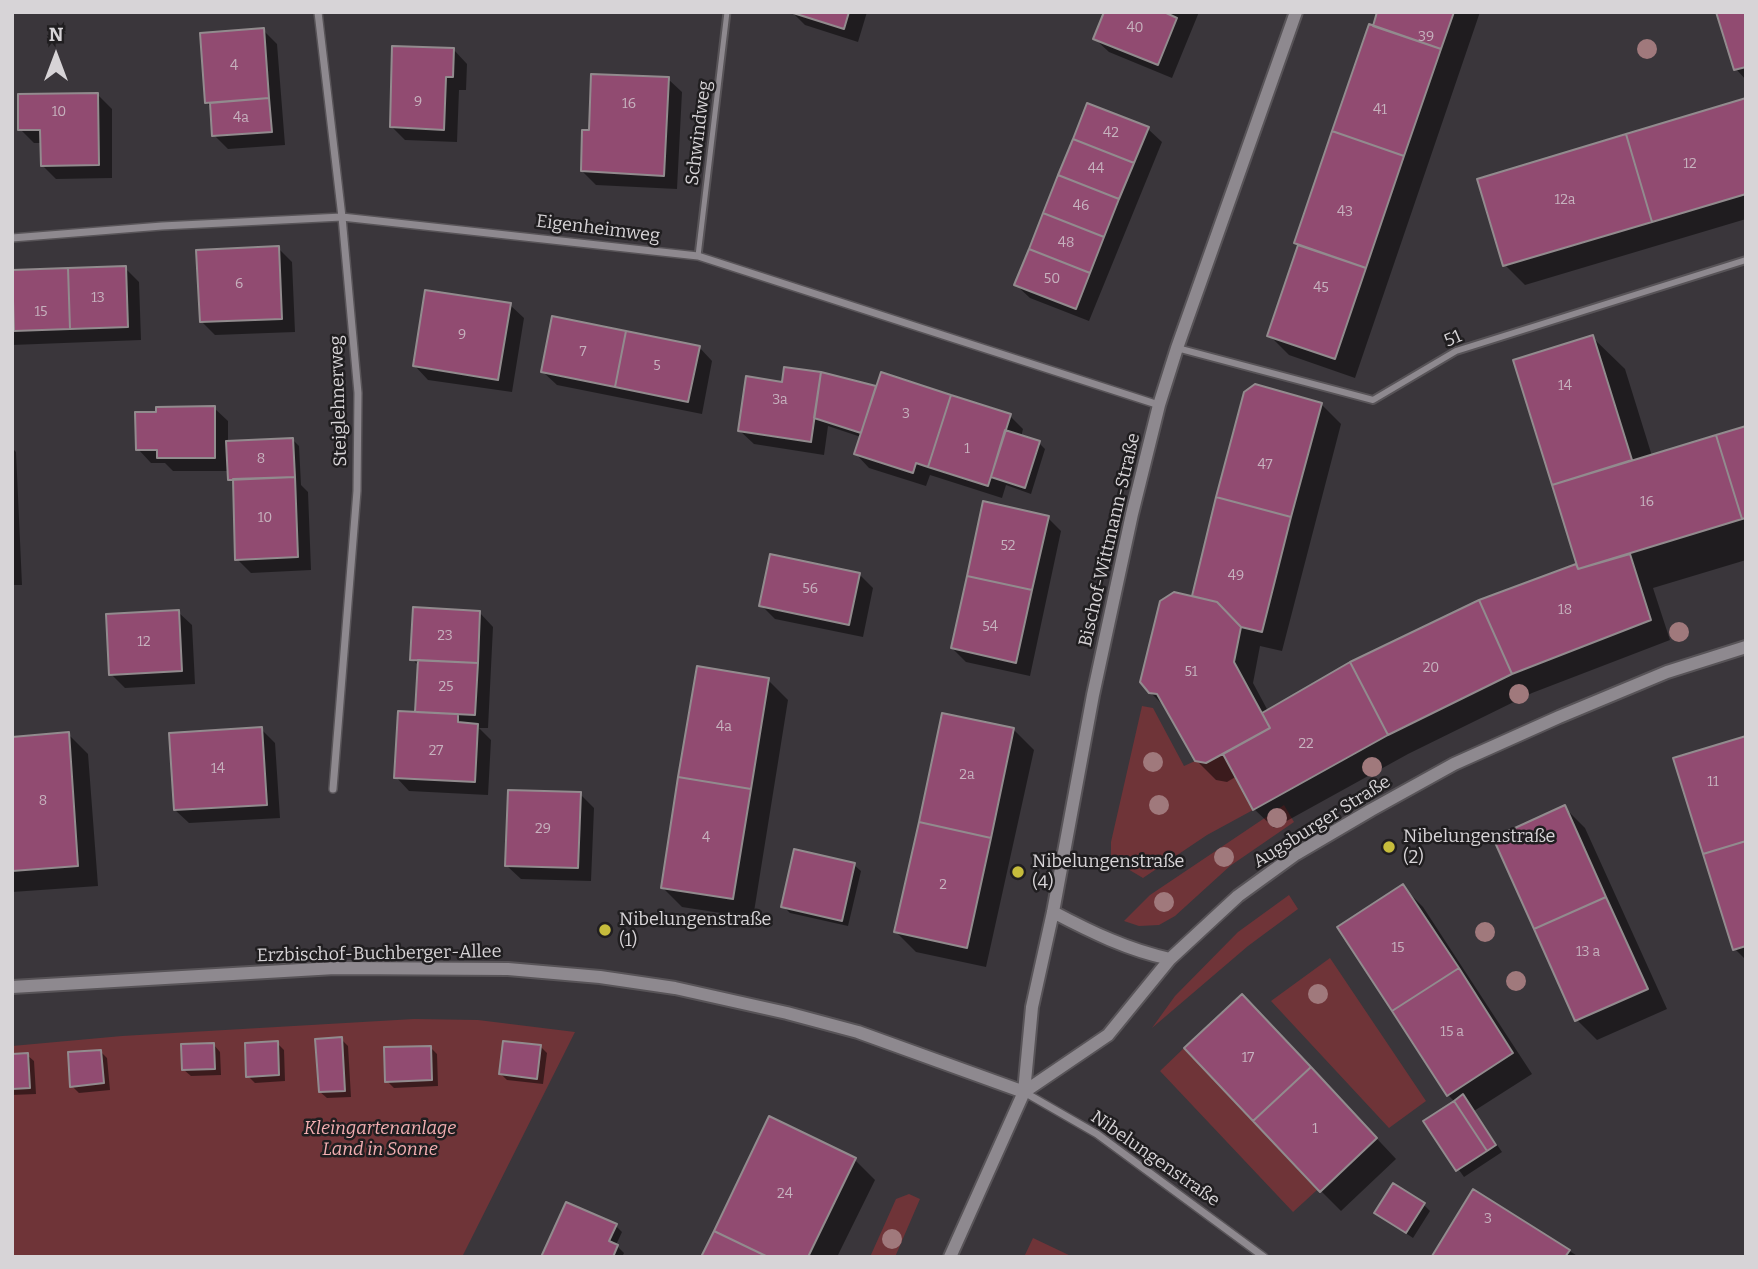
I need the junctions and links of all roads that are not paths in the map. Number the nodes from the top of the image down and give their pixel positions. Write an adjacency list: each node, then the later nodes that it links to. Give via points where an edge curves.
1 (318, 12): 4 (street, Steiglehnerweg)
2 (727, 12): 6 (lane, Schwindweg)
3 (1296, 12): 8 (street, Bischof-Wittmann-Straße)
4 (342, 217): 5 (street, Eigenheimweg); 6 (street, Eigenheimweg); 11 (street, Steiglehnerweg, via 358,393 357,491)
5 (12, 238)
6 (698, 256): 9 (street, Eigenheimweg)
7 (1746, 260): 8 (street, 51, via 1456,351 1373,400)
8 (1177, 348): 9 (street, Bischof-Wittmann-Straße)
9 (1159, 405): 12 (street, Bischof-Wittmann-Straße, via 1093,695)
10 (1746, 647): 13 (street, Augsburger Straße, via 1667,672 1454,764 1296,854 1238,896)
11 (333, 789)
12 (1053, 912): 13 (street, via 1117,943); 15 (street, Bischof-Wittmann-Straße, via 1032,1007)
13 (1170, 959): 15 (street, Augsburger Straße, via 1108,1035)
14 (12, 987): 15 (street, Erzbischof-Buchberger-Allee, via 335,968 508,969 600,976 675,988 858,1032)
15 (1024, 1092): 16 (street); 17 (street, Nibelungenstraße, via 1097,1134)
16 (950, 1257)
17 (1264, 1257)

